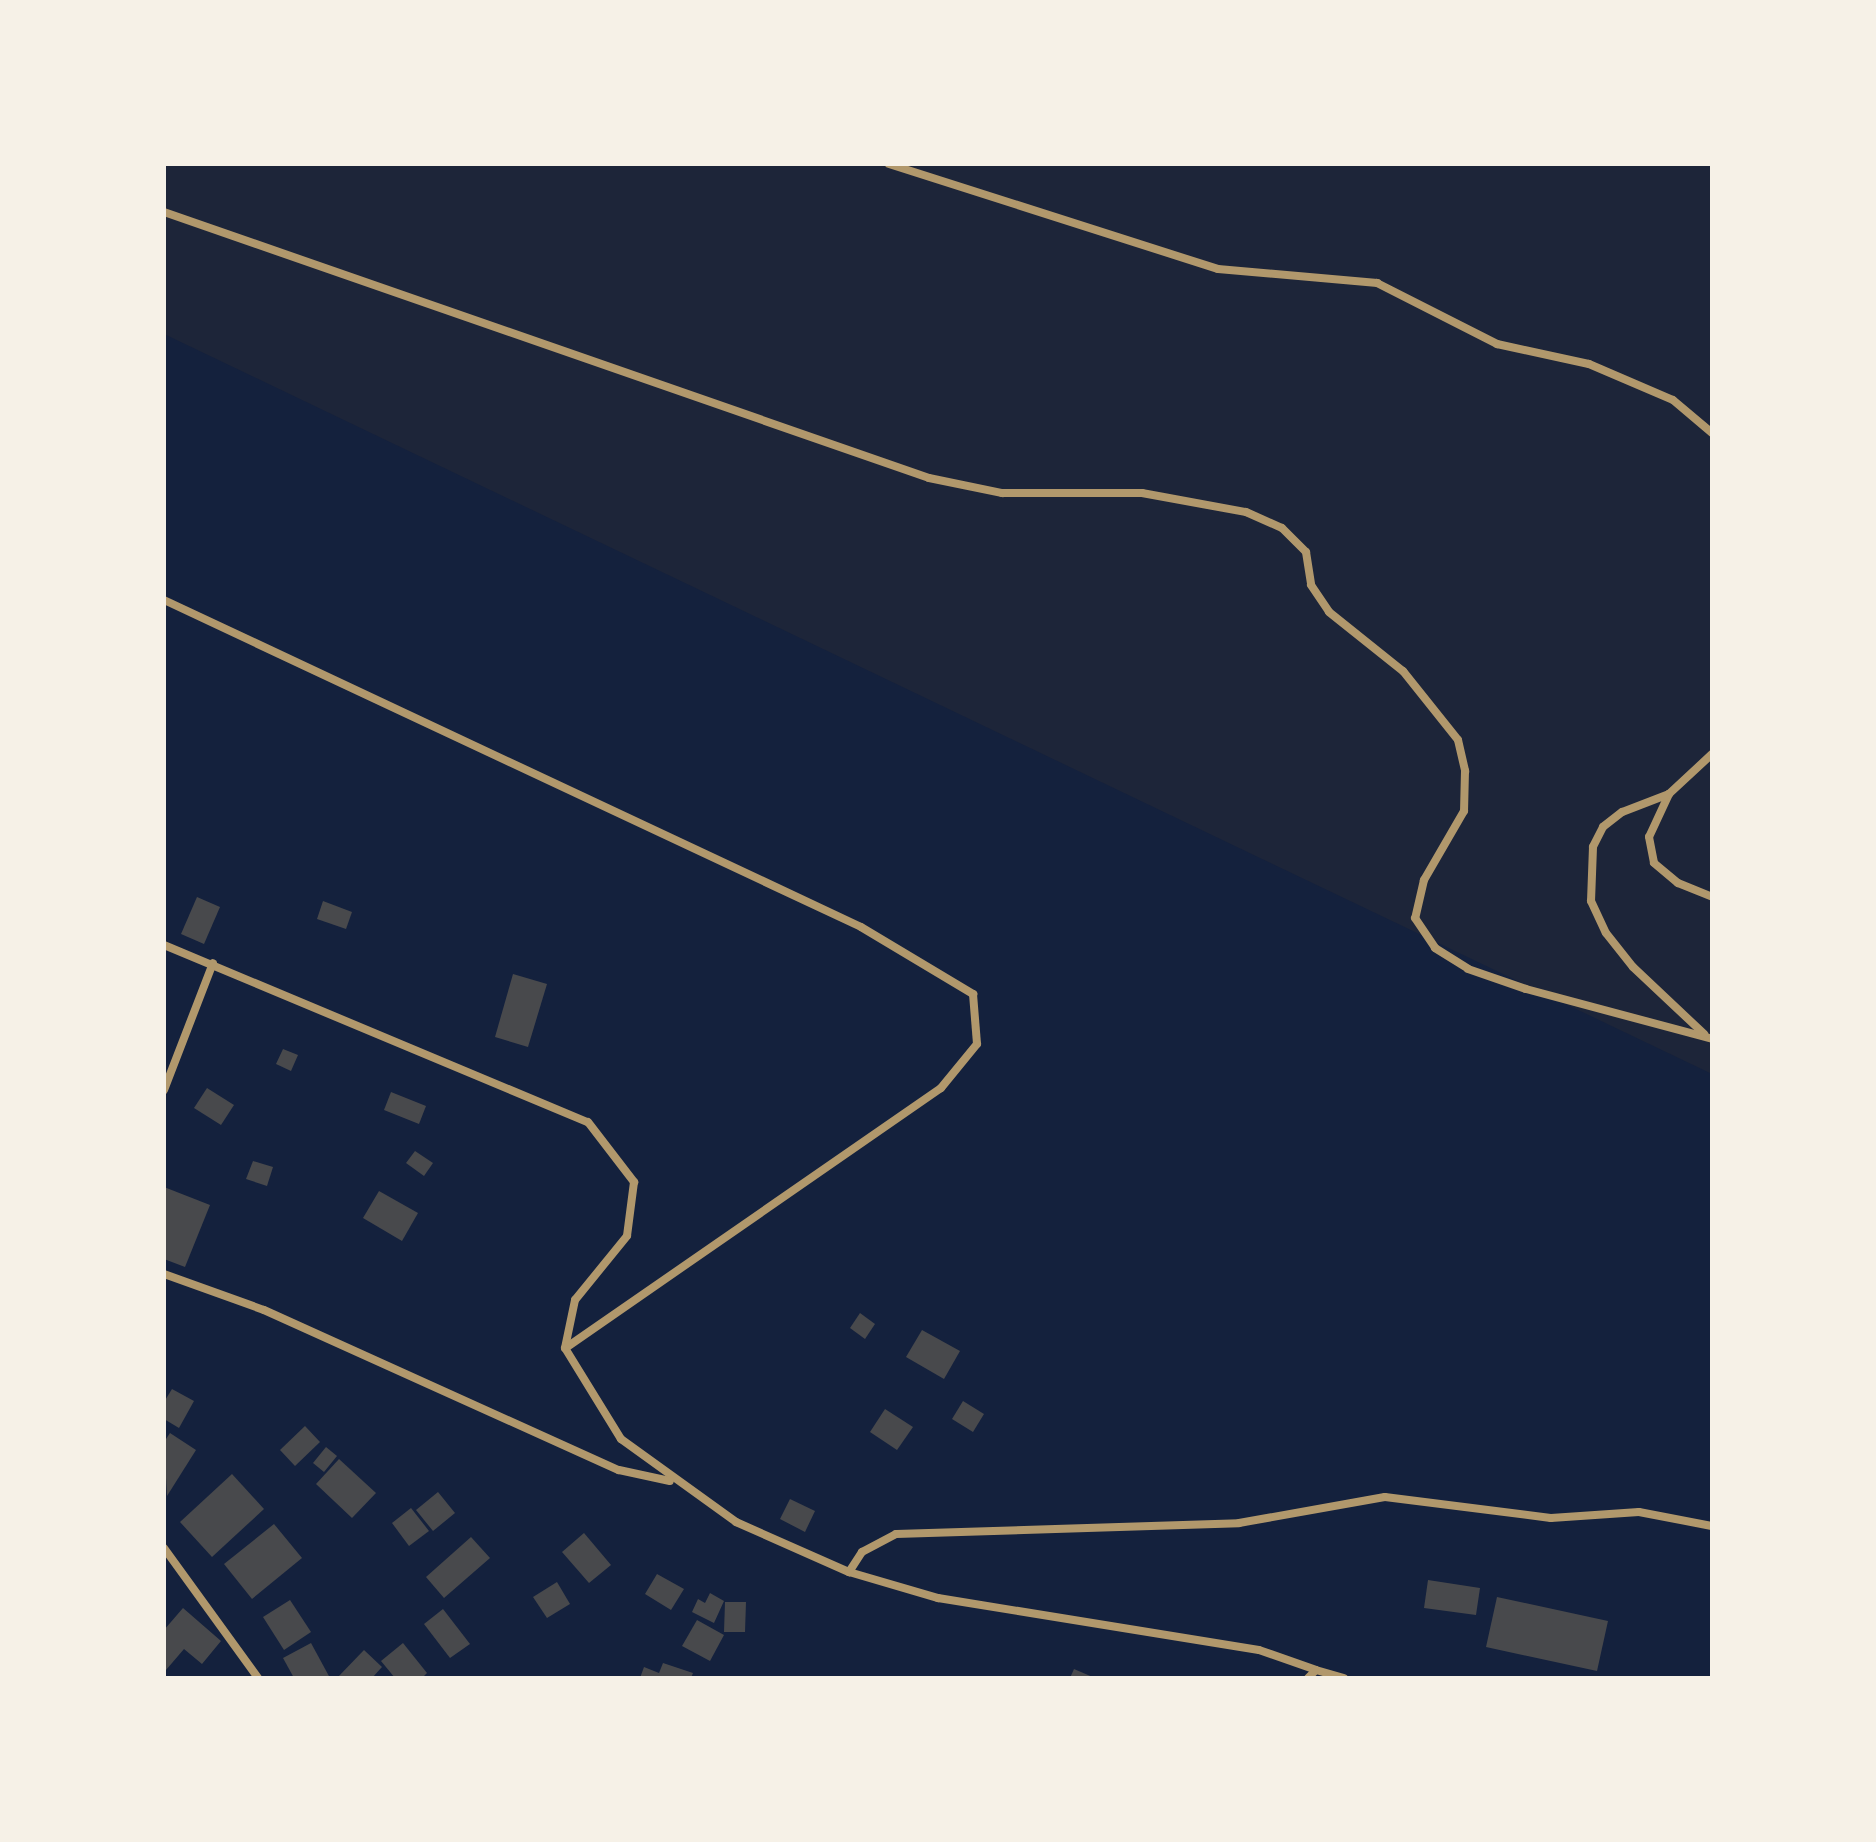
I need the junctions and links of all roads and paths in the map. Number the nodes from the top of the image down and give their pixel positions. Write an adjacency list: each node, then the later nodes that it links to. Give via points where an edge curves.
1 (889, 164): 3 (street, via 1218,269 1377,283 1497,344 1589,364 1673,400)
2 (164, 212): 10 (street, via 929,478 1002,493 1142,493 1246,512 1282,528 1306,552 1311,585 1329,612 1403,671 1458,740 1465,771 1464,811 1424,880 1415,918 1435,948 1468,969 1526,989)
3 (1712, 433)
4 (164, 600): 13 (street, via 861,927 973,994 977,1044 941,1088)
5 (1712, 754): 6 (street)
6 (1669, 794): 7 (street, via 1649,837 1654,863 1678,883); 10 (street, via 1622,812 1603,827 1593,847 1591,901 1606,933 1633,967)
7 (1712, 897)
8 (164, 945): 9 (street)
9 (213, 963): 11 (street); 13 (street, via 588,1122 634,1182 627,1236 575,1300)
10 (1709, 1037)
11 (164, 1090)
12 (164, 1274): 14 (street, via 264,1310 619,1470)
13 (565, 1348): 14 (street, via 621,1439)
14 (675, 1482): 17 (street, via 736,1522)
15 (1712, 1526): 17 (street, via 1639,1512 1551,1518 1385,1497 1239,1523 896,1534 862,1552)
16 (164, 1548): 19 (street)
17 (849, 1572): 18 (street, via 938,1598 1259,1650)
18 (1316, 1670): 20 (street); 21 (street)
19 (258, 1678)
20 (1308, 1678)
21 (1344, 1678)

